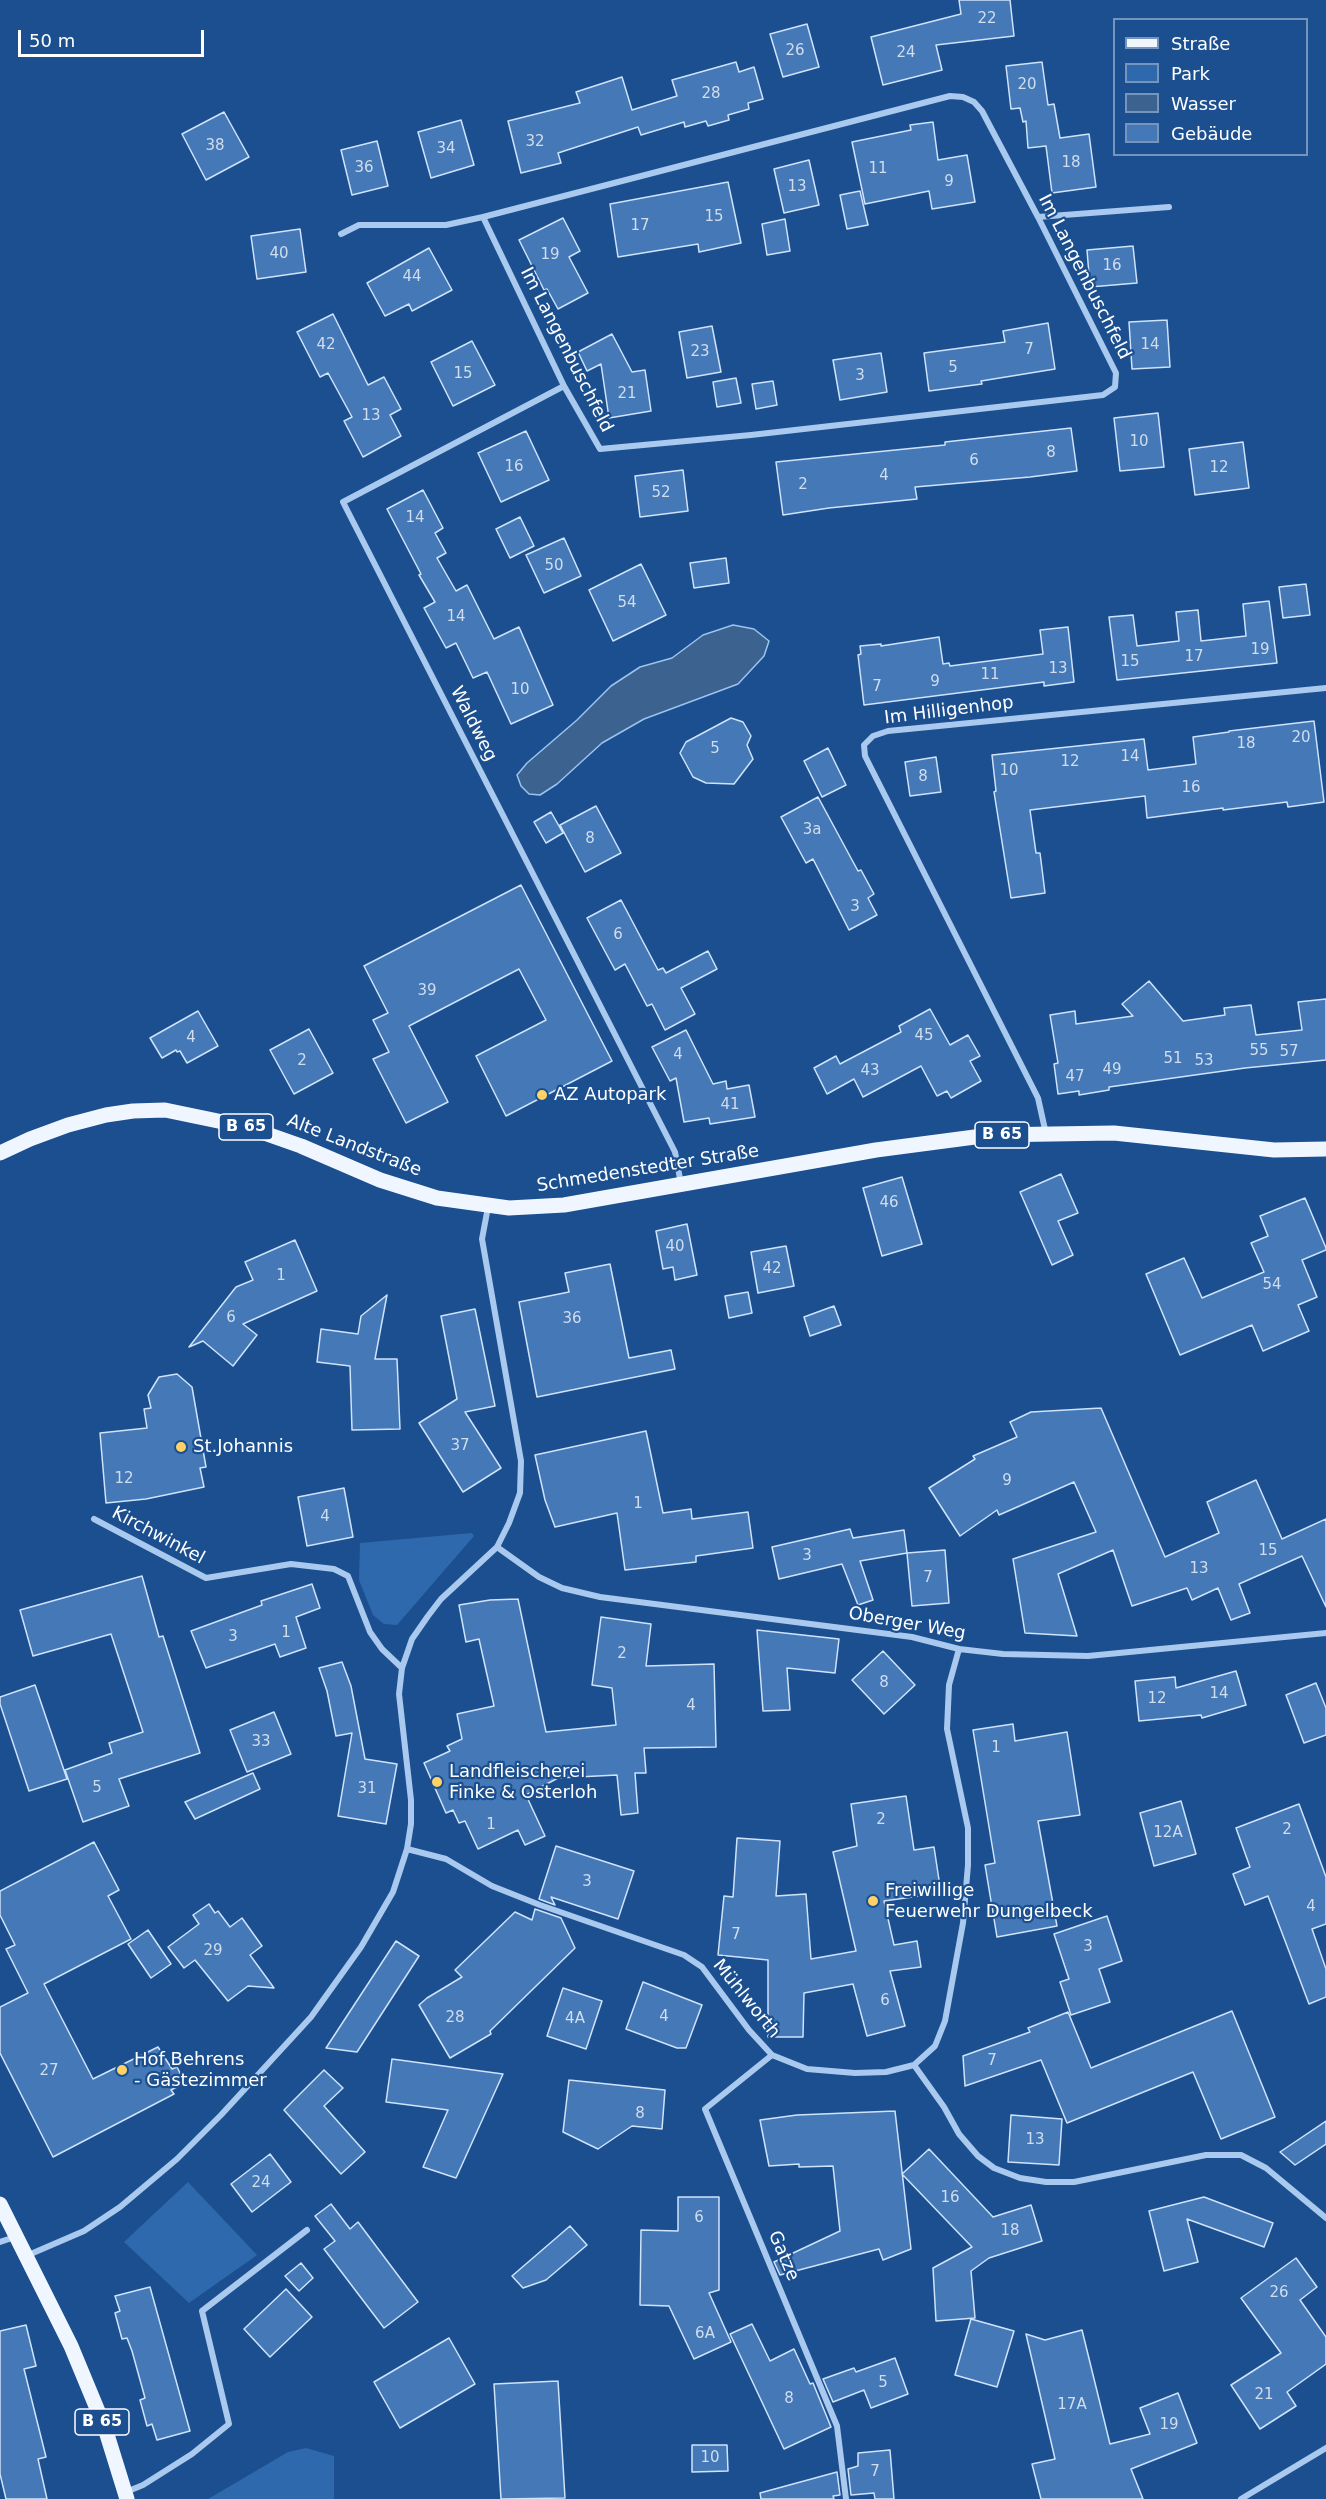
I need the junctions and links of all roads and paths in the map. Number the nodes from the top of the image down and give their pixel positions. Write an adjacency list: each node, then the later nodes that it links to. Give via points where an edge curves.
1 (1169, 207): 3 (street)
2 (483, 217): 3 (street, Im Langenbuschfeld, via 951,96 974,102 982,111); 4 (street, Im Langenbuschfeld, via 446,225 359,225); 5 (street, Im Langenbuschfeld)
3 (1038, 217): 5 (street, Im Langenbuschfeld, via 1116,373 1114,387 1103,395 600,448)
4 (341, 234)
5 (564, 386): 10 (street, Waldweg, via 343,502 675,1152)
6 (1326, 688): 7 (street, Im Hilligenhop, via 888,731 864,744 866,756 1038,1098)
7 (1046, 1134): 8 (main road, Schmedenstedter Straße / B 65, via 1114,1133 1274,1150); 10 (main road, Schmedenstedter Straße / B 65, via 942,1140)
8 (1326, 1149)
9 (0, 1153): 11 (main road, Alte Landstraße / B 65, via 97,1117 165,1110 247,1127 380,1180 437,1198)
10 (682, 1185): 11 (main road, Schmedenstedter Straße / B 65, via 564,1205)
11 (488, 1206): 13 (street, via 482,1239 521,1461 520,1493)
12 (94, 1519): 16 (street, Kirchwinkel, via 206,1578 291,1564 334,1569 348,1576 370,1632)
13 (497, 1547): 15 (street, Oberger Weg, via 539,1577 562,1588 600,1597 912,1637); 16 (street, via 441,1599 412,1640)
14 (1326, 1633): 15 (street, Oberger Weg, via 1088,1656)
15 (959, 1649): 19 (street, via 949,1685 947,1729 968,1828 963,1923 945,2021 935,2046)
16 (402, 1668): 17 (street, via 399,1694 411,1800)
17 (407, 1850): 18 (street, Mühlworth, via 446,1859 492,1886 530,1902 684,1955 702,1967); 25 (street, via 393,1892 336,1984 227,2110 120,2207 84,2231)
18 (772, 2055): 19 (street, Mühlworth, via 807,2069 855,2073 886,2072); 28 (street, Gatze, via 705,2109 837,2426)
19 (915, 2065): 21 (street, via 959,2134 978,2156 1011,2175 1046,2182 1074,2182 1206,2155 1241,2155 1266,2168)
20 (0, 2204): 23 (main road, B 65)
21 (1326, 2218)
22 (307, 2230): 27 (street, via 202,2311 230,2424 192,2454)
23 (16, 2237): 24 (street); 25 (main road, B 65)
24 (0, 2242)
25 (26, 2257): 27 (main road, B 65, via 71,2346 105,2428)
26 (1326, 2448): 29 (street)
27 (126, 2496)
28 (846, 2499)
29 (1241, 2499)

